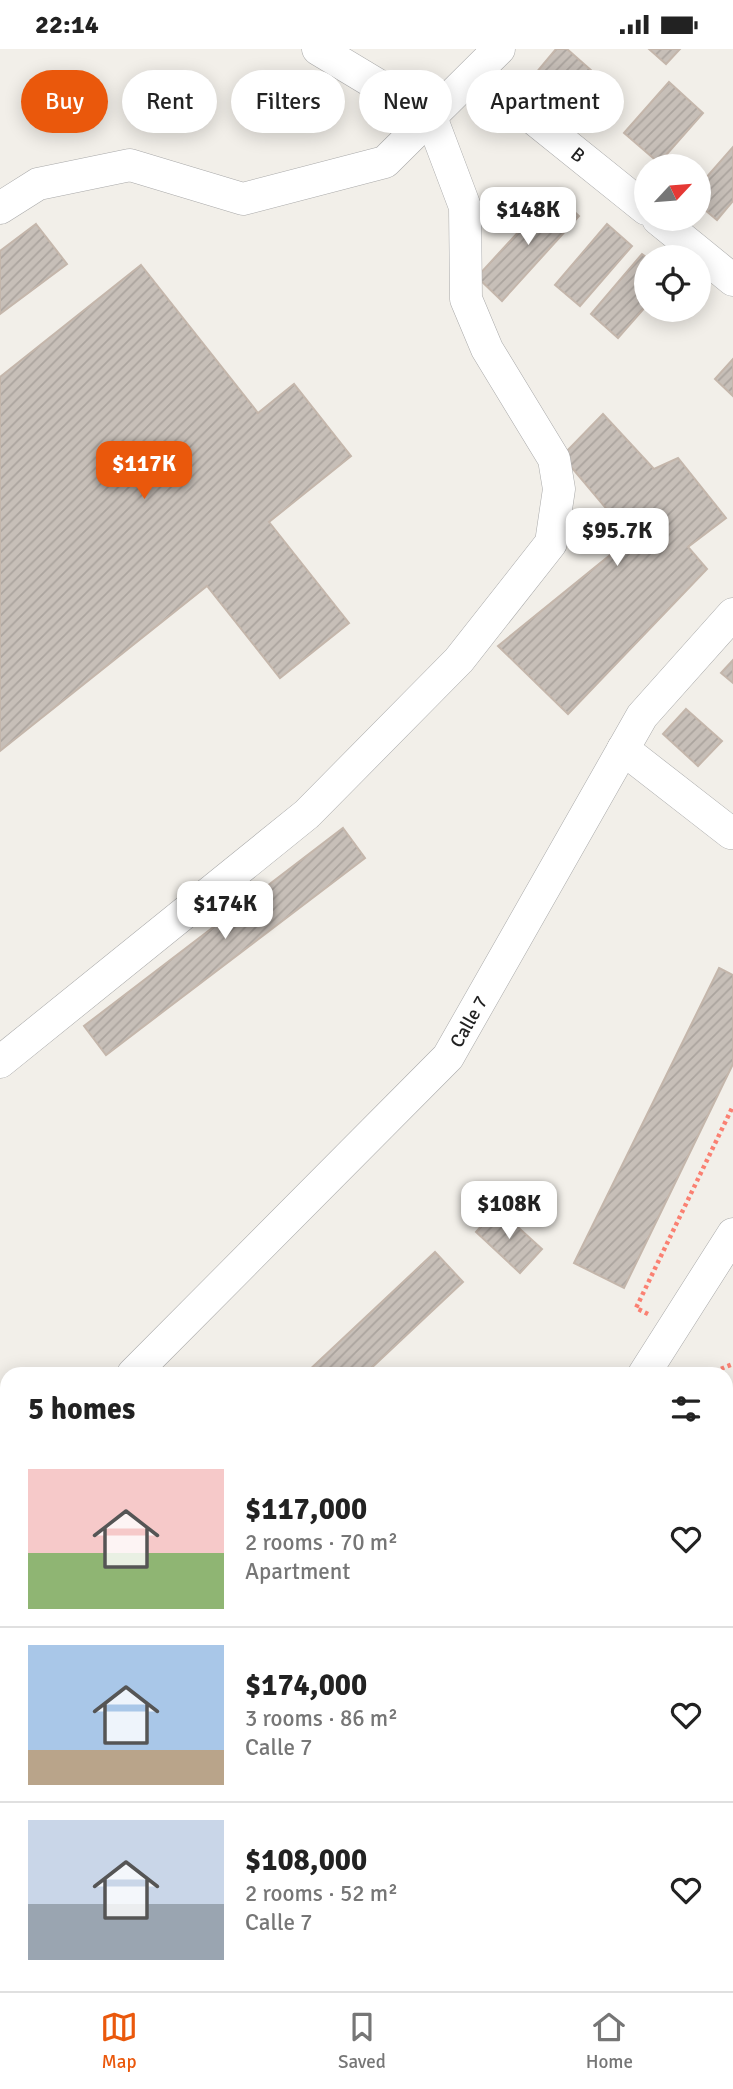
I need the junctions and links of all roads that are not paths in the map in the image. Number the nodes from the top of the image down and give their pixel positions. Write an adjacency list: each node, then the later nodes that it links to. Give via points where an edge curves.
1 (318, 49): 4 (street)
2 (499, 49): 3 (street)
3 (480, 70)
4 (359, 74)
5 (466, 84): 6 (street)
6 (452, 97)
7 (415, 133): 11 (street, via 385,162 243,199 130,165 38,184)
8 (437, 133): 17 (street, via 466,207 466,299 487,349 554,459 559,489 551,543 459,660 307,814)
9 (552, 133): 10 (street, B)
10 (634, 199)
11 (0, 208)
12 (673, 231): 13 (street)
13 (733, 280)
14 (733, 614): 15 (street, Calle 7, via 642,716)
15 (623, 749): 16 (street); 19 (street, Calle 7, via 448,1057)
16 (732, 833)
17 (0, 1062)
18 (733, 1234): 20 (street)
19 (139, 1367)
20 (649, 1367)

